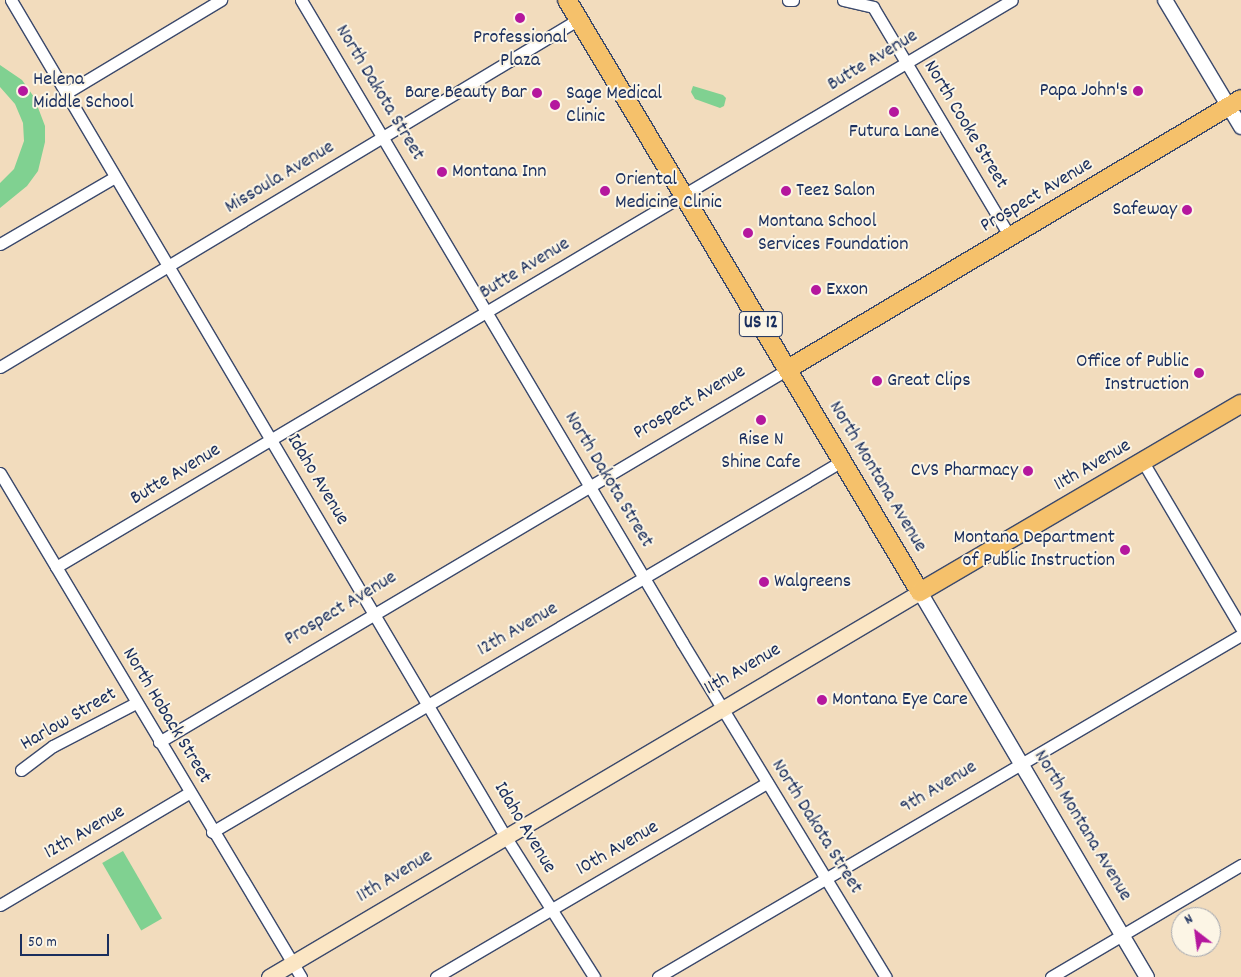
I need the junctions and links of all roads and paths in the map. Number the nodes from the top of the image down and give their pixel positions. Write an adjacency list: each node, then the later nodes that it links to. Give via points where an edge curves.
1 (11, 0): 13 (street, Idaho Avenue)
2 (221, 0): 13 (street)
3 (301, 0): 16 (street, North Dakota Street)
4 (567, 0): 11 (highway, North Montana Avenue / US 12)
5 (788, 0): 6 (street)
6 (793, 0)
7 (843, 0): 10 (street, North Cooke Street)
8 (1012, 0): 12 (street, Butte Avenue)
9 (1165, 0): 14 (street)
10 (874, 3): 12 (street, North Cooke Street)
11 (579, 20): 16 (street, Missoula Avenue); 18 (highway, North Montana Avenue / US 12)
12 (906, 64): 18 (street, Butte Avenue); 19 (street, North Cooke Street)
13 (66, 93): 17 (street, Idaho Avenue)
14 (1235, 103): 15 (street); 19 (highway, Prospect Avenue)
15 (1241, 127)
16 (384, 138): 21 (street, Missoula Avenue); 22 (street, North Dakota Street)
17 (115, 177): 20 (street); 21 (street, Idaho Avenue)
18 (683, 194): 22 (street, Butte Avenue); 24 (highway, North Montana Avenue / US 12)
19 (1010, 237): 24 (highway, Prospect Avenue)
20 (0, 244)
21 (168, 266): 23 (street, Missoula Avenue); 26 (street, Idaho Avenue)
22 (488, 314): 26 (street, Butte Avenue); 30 (street, North Dakota Street)
23 (0, 368)
24 (788, 369): 27 (highway, North Montana Avenue); 30 (street, Prospect Avenue)
25 (1241, 404): 28 (highway, 11th Avenue)
26 (272, 440): 31 (street, Butte Avenue); 34 (street, Idaho Avenue)
27 (842, 461): 32 (street, 12th Avenue); 33 (highway, North Montana Avenue)
28 (1143, 462): 33 (highway, 11th Avenue); 35 (street)
29 (0, 473): 31 (street, North Hoback Street)
30 (590, 487): 32 (street, North Dakota Street); 34 (street, Prospect Avenue)
31 (56, 568): 37 (street, North Hoback Street)
32 (644, 578): 38 (street, 12th Avenue); 39 (street, North Dakota Street)
33 (920, 592): 39 (main road, 11th Avenue); 41 (street, North Montana Avenue)
34 (375, 614): 38 (street, Idaho Avenue); 40 (street, Prospect Avenue)
35 (1241, 628)
36 (1241, 635): 41 (street, 9th Avenue)
37 (136, 703): 40 (street, North Hoback Street); 42 (street, Harlow Street, via 53,746)
38 (428, 705): 45 (street, 12th Avenue); 46 (street, Idaho Avenue)
39 (721, 707): 43 (street, North Dakota Street); 46 (main road, 11th Avenue)
40 (159, 742): 44 (street, North Hoback Street)
41 (1020, 763): 48 (street, 9th Avenue); 51 (street, North Montana Avenue)
42 (21, 770)
43 (767, 783): 48 (street, North Dakota Street); 50 (street, 10th Avenue)
44 (189, 793): 45 (street, North Hoback Street); 49 (street, 12th Avenue)
45 (212, 832): 52 (street, North Hoback Street)
46 (506, 836): 50 (street, Idaho Avenue); 52 (main road, 11th Avenue)
47 (1241, 865): 51 (street)
48 (826, 877): 57 (street, 9th Avenue); 58 (street, North Dakota Street)
49 (0, 905)
50 (552, 909): 55 (street, 10th Avenue); 56 (street, Idaho Avenue)
51 (1123, 936): 59 (street); 60 (street, North Montana Avenue)
52 (292, 964): 53 (main road, 11th Avenue); 54 (street, North Hoback Street)
53 (269, 977)
54 (301, 977)
55 (436, 977)
56 (594, 977)
57 (658, 977)
58 (886, 977)
59 (1051, 977)
60 (1147, 977)

